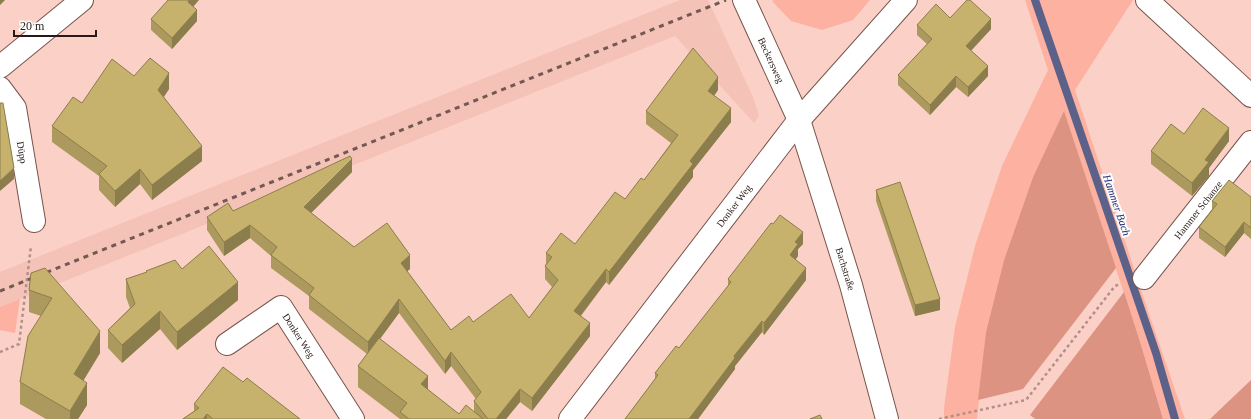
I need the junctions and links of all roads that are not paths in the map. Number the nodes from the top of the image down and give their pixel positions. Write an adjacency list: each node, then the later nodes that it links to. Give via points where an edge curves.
1 (82, 0): 5 (street)
2 (744, 0): 8 (street, Beckersweg)
3 (906, 0): 8 (street, Donker Weg)
4 (1147, 0): 7 (street)
5 (0, 67)
6 (0, 88): 10 (street, Düpp, via 14,108)
7 (1251, 96)
8 (799, 120): 14 (street, Donker Weg); 15 (street, Bachstraße, via 851,284)
9 (1251, 142): 11 (street, Hammer Schanze)
10 (34, 220)
11 (1144, 278)
12 (227, 344): 13 (street, Donker Weg, via 281,307)
13 (353, 419)
14 (570, 419)
15 (887, 419)

